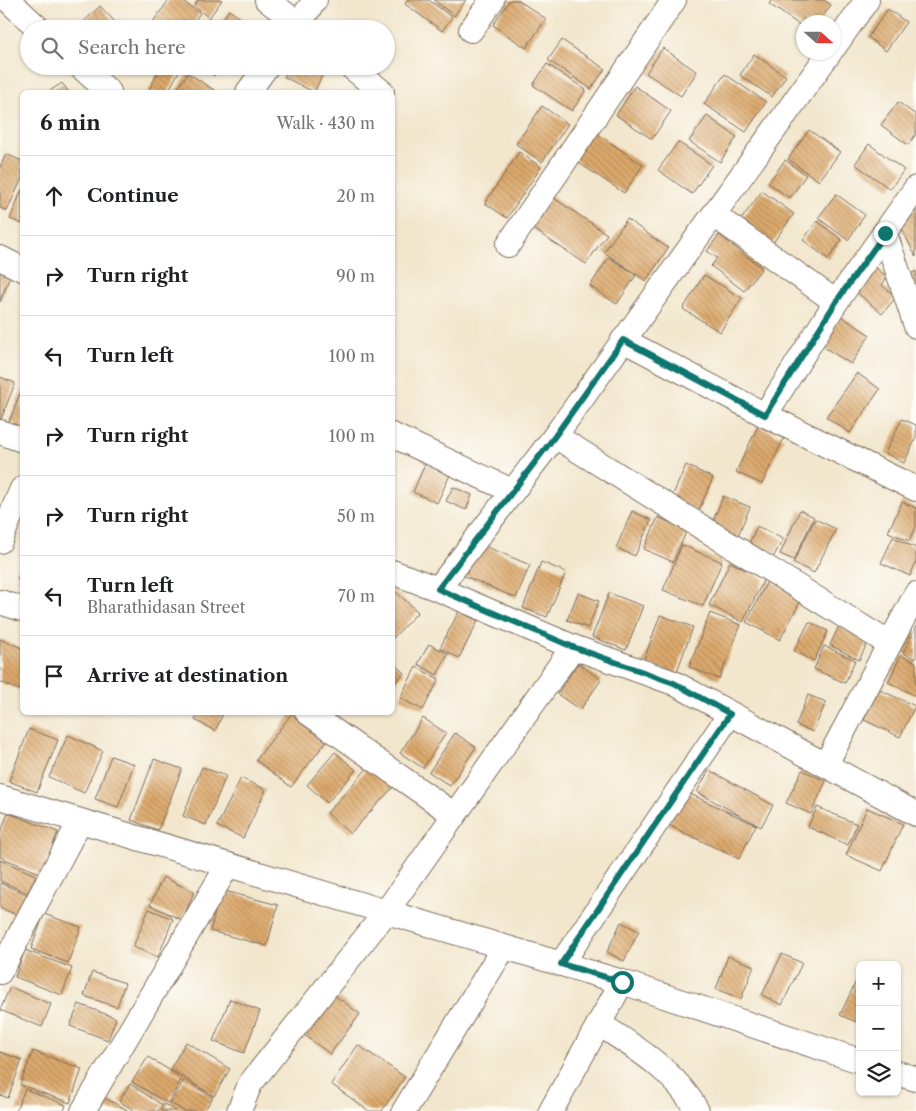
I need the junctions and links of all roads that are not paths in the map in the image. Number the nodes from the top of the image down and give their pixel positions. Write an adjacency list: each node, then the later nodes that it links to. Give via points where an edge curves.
1 (8, 0): 7 (street)
2 (267, 0): 8 (street)
3 (315, 0): 9 (street)
4 (492, 0): 10 (street)
5 (674, 0): 22 (street)
6 (867, 0): 11 (street)
7 (29, 20)
8 (291, 20)
9 (304, 20)
10 (471, 30)
11 (841, 37)
12 (824, 60): 20 (street)
13 (90, 75): 16 (street)
14 (260, 75): 17 (street)
15 (361, 75): 18 (street)
16 (107, 90)
17 (249, 90)
18 (380, 90)
19 (916, 188): 21 (street)
20 (714, 215): 25 (street); 27 (street)
21 (885, 233): 25 (street); 26 (street)
22 (508, 245)
23 (0, 258): 24 (street)
24 (20, 268)
25 (836, 302): 28 (street)
26 (916, 326)
27 (623, 340): 28 (street); 31 (street)
28 (765, 415): 33 (street)
29 (0, 432): 32 (street)
30 (395, 436): 34 (street)
31 (555, 436): 34 (street); 42 (street)
32 (20, 439)
33 (916, 489)
34 (512, 491): 38 (street)
35 (20, 494): 36 (street)
36 (0, 541)
37 (395, 573): 38 (street)
38 (438, 589): 43 (street)
39 (916, 594): 42 (street)
40 (0, 602): 41 (street)
41 (20, 608)
42 (888, 643): 46 (street)
43 (573, 647): 44 (street, via 674,683); 48 (street)
44 (730, 714): 46 (street); 54 (street)
45 (311, 715): 48 (street)
46 (826, 764): 49 (street)
47 (0, 797): 50 (street)
48 (453, 814): 52 (street)
49 (916, 814)
50 (80, 821): 51 (street); 55 (street)
51 (228, 865): 52 (street); 61 (street)
52 (386, 912): 53 (street); 62 (street, via 250,1084)
53 (504, 947): 54 (street); 63 (street)
54 (561, 964): 56 (street)
55 (0, 972)
56 (622, 982): 57 (street); 58 (street)
57 (599, 1024): 64 (street); 65 (street, via 672,1078)
58 (856, 1060)
59 (901, 1074): 60 (street)
60 (916, 1079)
61 (83, 1111)
62 (239, 1111)
63 (404, 1111)
64 (551, 1111)
65 (697, 1111)

